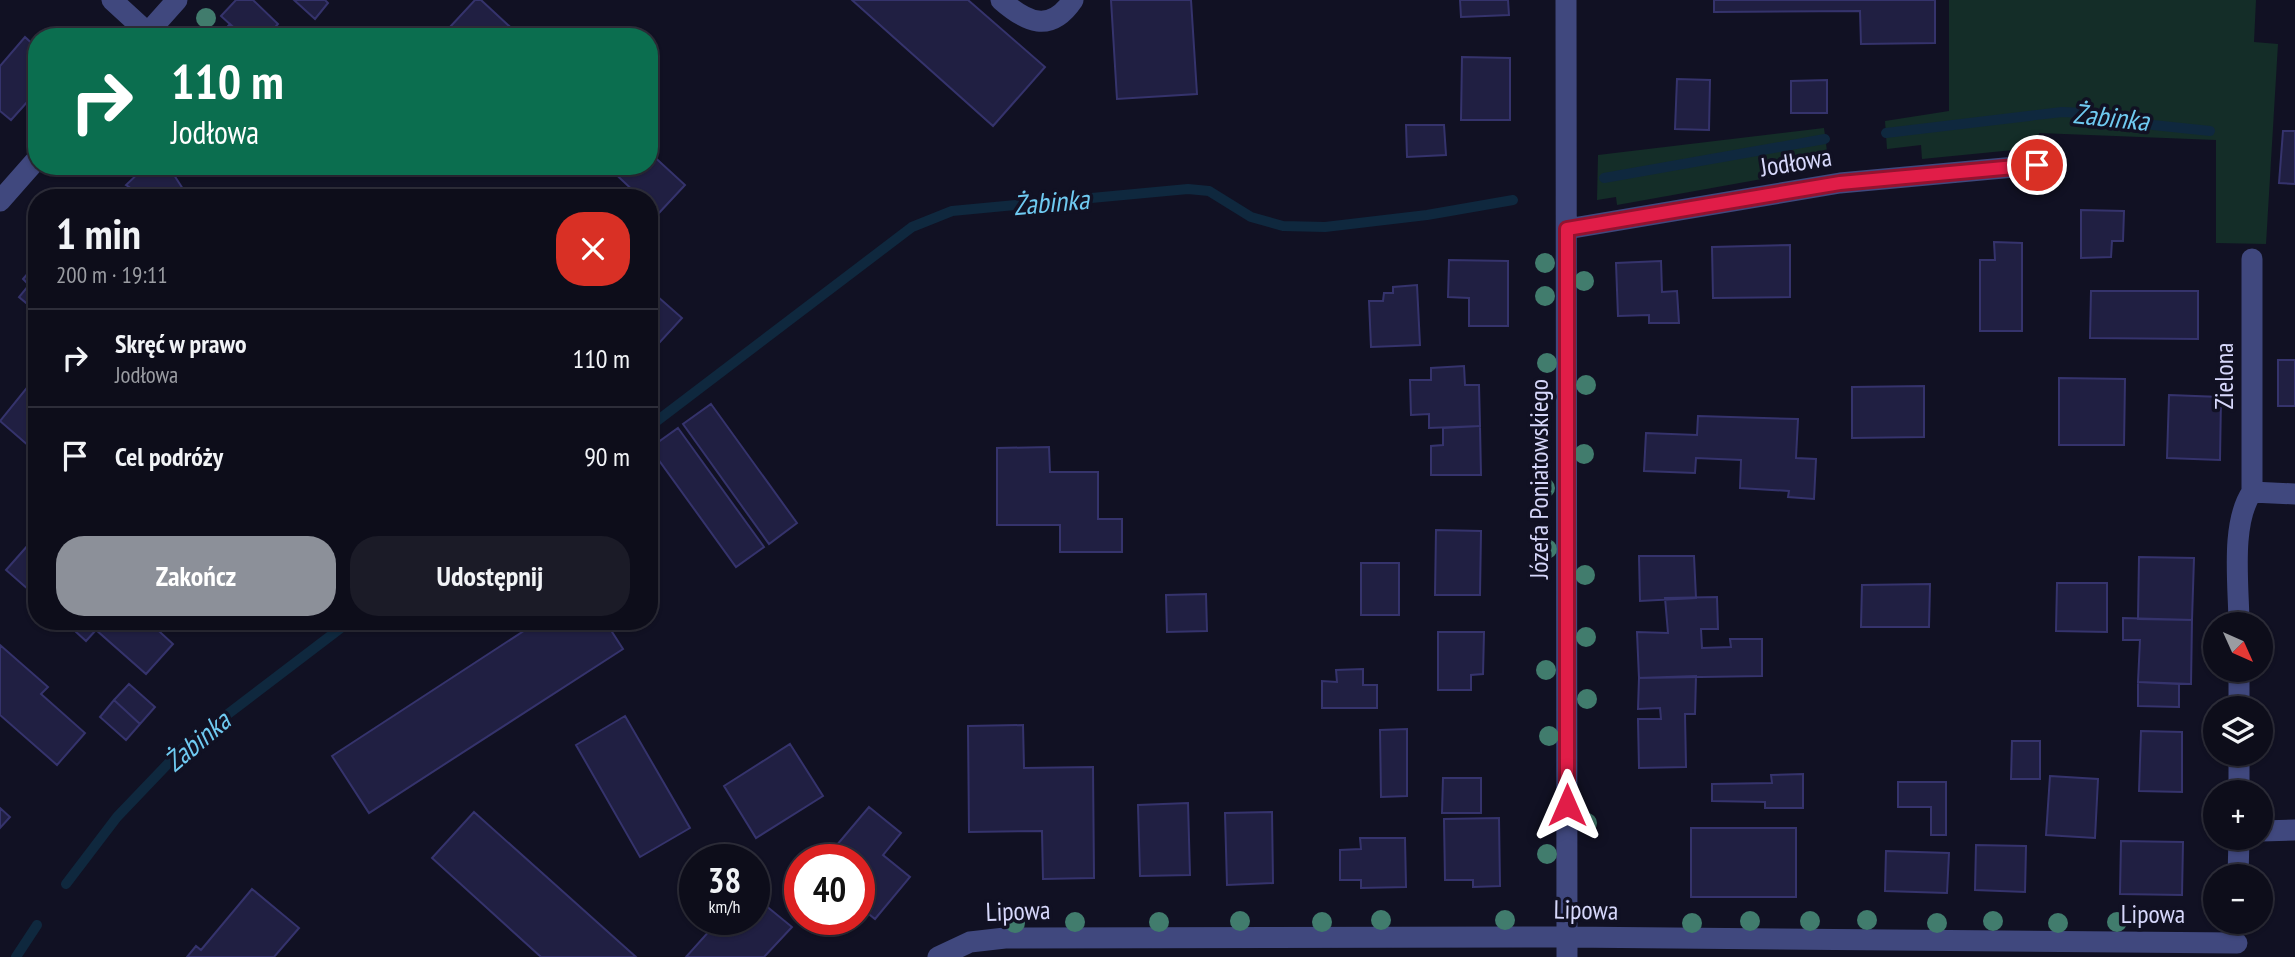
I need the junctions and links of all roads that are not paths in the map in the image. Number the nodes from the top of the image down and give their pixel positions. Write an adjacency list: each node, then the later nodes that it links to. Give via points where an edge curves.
1 (111, 0): 6 (street)
2 (177, 0): 7 (street)
3 (1001, 0): 4 (street, via 1030,22 1045,22)
4 (1073, 0)
5 (1566, 0): 11 (street, Józefa Poniatowskiego)
6 (139, 28)
7 (152, 28)
8 (2037, 165): 11 (street, Jodłowa, via 1840,183)
9 (28, 169): 10 (street)
10 (0, 201)
11 (1567, 229): 19 (street, Józefa Poniatowskiego)
12 (2252, 259): 13 (street, Zielona)
13 (2252, 492): 14 (street); 15 (street, Zielona, via 2241,514)
14 (2295, 494)
15 (2239, 612)
16 (2295, 830): 17 (street)
17 (2273, 831)
18 (2237, 941): 19 (street, Lipowa)
19 (1567, 947): 20 (street, Lipowa, via 1005,938 970,942)
20 (938, 957)

